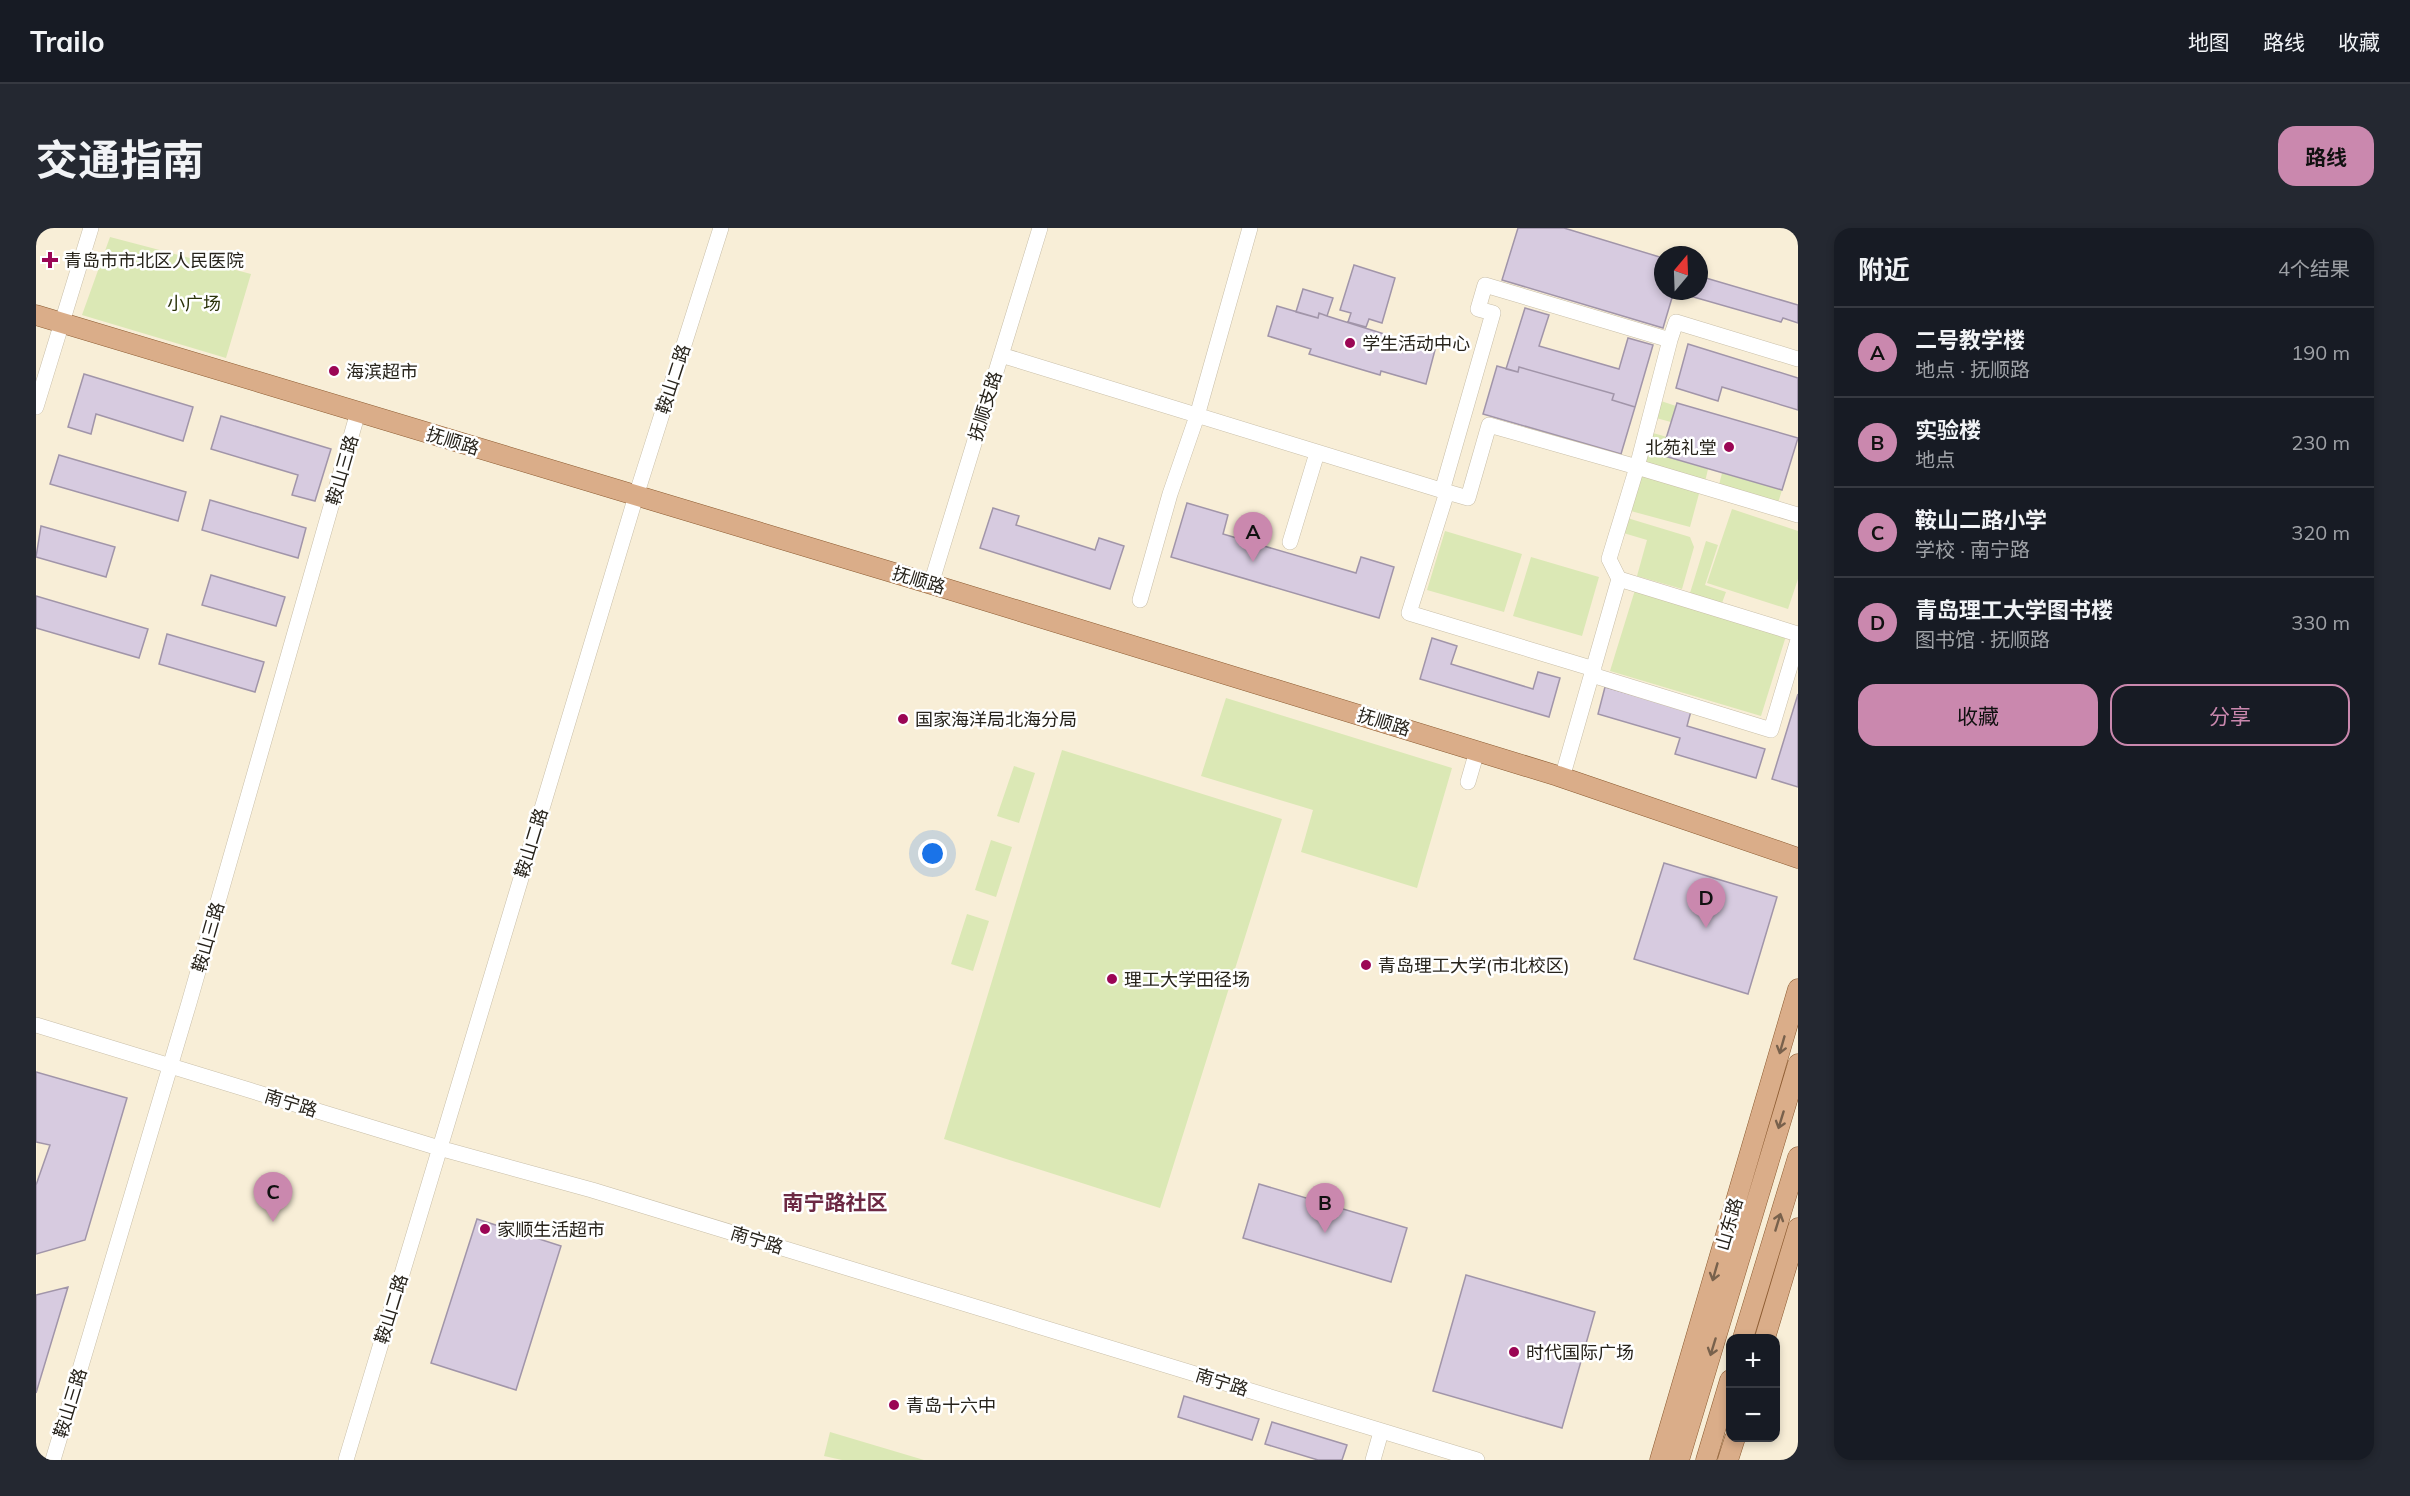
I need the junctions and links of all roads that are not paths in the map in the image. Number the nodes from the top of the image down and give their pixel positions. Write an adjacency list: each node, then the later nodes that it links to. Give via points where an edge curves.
1 (91, 228): 6 (street)
2 (721, 228): 16 (street, 鞍山二路)
3 (1040, 228): 8 (street, 抚顺支路)
4 (1250, 228): 12 (street)
5 (36, 315): 6 (main road, 抚顺路)
6 (61, 322): 10 (street); 11 (main road, 抚顺路)
7 (1670, 340): 9 (street, via 1676,322); 14 (street); 15 (street, via 1485,285 1478,309 1493,313)
8 (1001, 355): 12 (street); 20 (street, 抚顺支路)
9 (1798, 359)
10 (36, 407)
11 (358, 412): 16 (main road, 抚顺路); 32 (street, 鞍山三路)
12 (1197, 416): 13 (street); 21 (street)
13 (1317, 453): 15 (street); 18 (street)
14 (1637, 466): 15 (street, via 1489,425 1468,498); 17 (street); 19 (street, via 1609,559)
15 (1445, 492): 24 (street, via 1409,613)
16 (636, 496): 20 (main road, 抚顺路); 33 (street, 鞍山二路)
17 (1798, 515)
18 (1290, 542)
19 (1619, 579): 22 (street); 24 (street)
20 (931, 584): 25 (main road, 抚顺路)
21 (1140, 600)
22 (1798, 634)
23 (1798, 640): 24 (street, via 1771,730)
24 (1593, 672): 26 (street)
25 (1477, 751): 26 (main road, 抚顺路); 27 (street)
26 (1564, 771): 28 (main road, 抚顺路)
27 (1468, 782)
28 (1798, 858)
29 (1798, 989): 46 (main road, 山东路, one-way to 46)
30 (36, 1025): 32 (street, 南宁路)
31 (1798, 1064): 47 (main road, 山东路, one-way to 47)
32 (170, 1066): 33 (street, 南宁路); 42 (street, 鞍山三路)
33 (439, 1148): 39 (street, 南宁路, via 592,1190); 43 (street, 鞍山二路)
34 (1798, 1157): 36 (main road, one-way to 34)
35 (1798, 1227): 37 (main road)
36 (1744, 1334)
37 (1766, 1334)
38 (1729, 1388): 41 (main road)
39 (1381, 1432): 44 (street); 45 (street, 南宁路)
40 (1733, 1442): 48 (main road)
41 (1708, 1454)
42 (53, 1460)
43 (346, 1460)
44 (1373, 1460)
45 (1477, 1460)
46 (1660, 1460)
47 (1679, 1460)
48 (1728, 1460)

